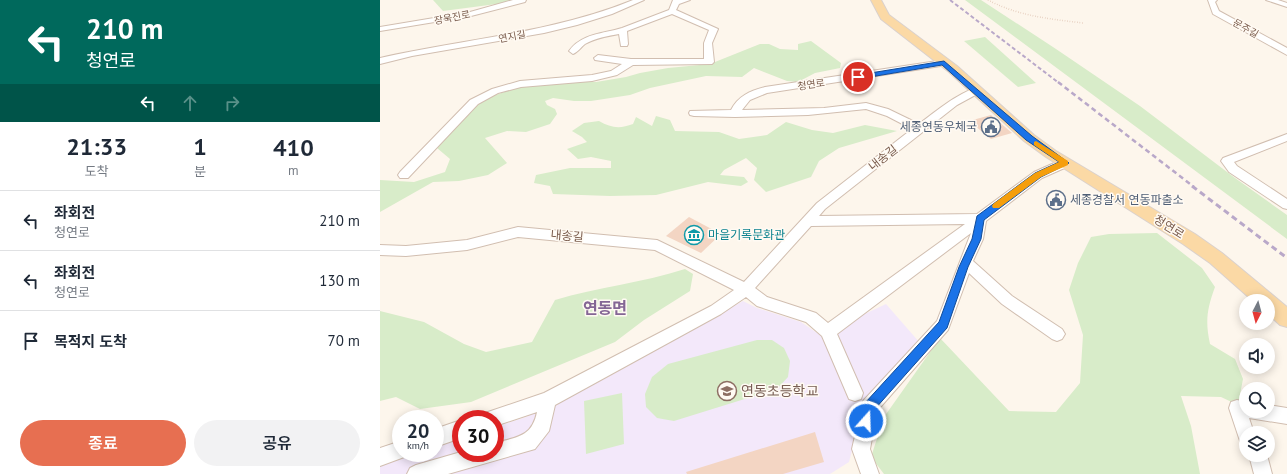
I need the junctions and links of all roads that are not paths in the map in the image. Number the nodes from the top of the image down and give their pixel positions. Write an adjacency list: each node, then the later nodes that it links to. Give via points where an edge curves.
1 (522, 0): 11 (street, 장욱진로, via 471,14)
2 (640, 0): 17 (street, 연지길, via 583,21)
3 (666, 0): 8 (street)
4 (686, 0): 8 (street)
5 (876, 0): 19 (main road, 청연로, via 885,17)
6 (1211, 0): 15 (street, 문주길, via 1216,12)
7 (1270, 0): 9 (street)
8 (676, 2): 10 (street)
9 (1287, 5)
10 (672, 12): 12 (street); 18 (street, via 714,28 708,43 709,62)
11 (380, 29)
12 (623, 30): 13 (street); 14 (street, via 591,38)
13 (624, 44)
14 (573, 51)
15 (1287, 52)
16 (598, 58): 18 (street)
17 (380, 61)
18 (631, 62): 26 (street, via 614,73 599,77 520,84 495,91 474,102)
19 (944, 62): 20 (main road, 청연로); 22 (street, 청연로, via 766,90 749,95 738,105)
20 (976, 91): 23 (street, 내송길, via 953,103); 25 (main road, 청연로, via 1029,138)
21 (694, 113): 22 (street)
22 (735, 114): 23 (street, via 827,111 855,105 897,115)
23 (919, 129): 29 (street, 내송길, via 821,206)
24 (1287, 137): 27 (street, via 1227,161 1232,169)
25 (1065, 163): 28 (street, via 1038,175); 33 (main road, 청연로, via 1189,239 1216,258)
26 (404, 175)
27 (1287, 205)
28 (980, 219): 29 (street); 31 (street, via 976,239); 36 (street)
29 (806, 221): 32 (street, 내송길)
30 (380, 250): 32 (street, 내송길, via 406,251 467,245 518,232 657,245)
31 (966, 262): 37 (street, via 1007,300); 51 (street, via 943,325 869,407 861,449)
32 (746, 289): 36 (street, via 762,302 811,317); 39 (street, 내송길, via 716,310)
33 (1258, 294)
34 (1275, 309): 35 (main road, 청연로)
35 (1287, 319)
36 (828, 332): 38 (street)
37 (1057, 334)
38 (855, 393)
39 (548, 400): 42 (street, 내송길); 45 (street, via 543,425 529,442)
40 (1239, 409): 43 (street, via 1236,408)
41 (1275, 414): 44 (street)
42 (504, 415)
43 (1239, 416)
44 (1287, 416)
45 (504, 449)
46 (392, 453): 47 (street)
47 (380, 457)
48 (459, 462): 50 (street)
49 (1260, 462): 52 (street)
50 (416, 474)
51 (870, 474)
52 (1263, 474)

